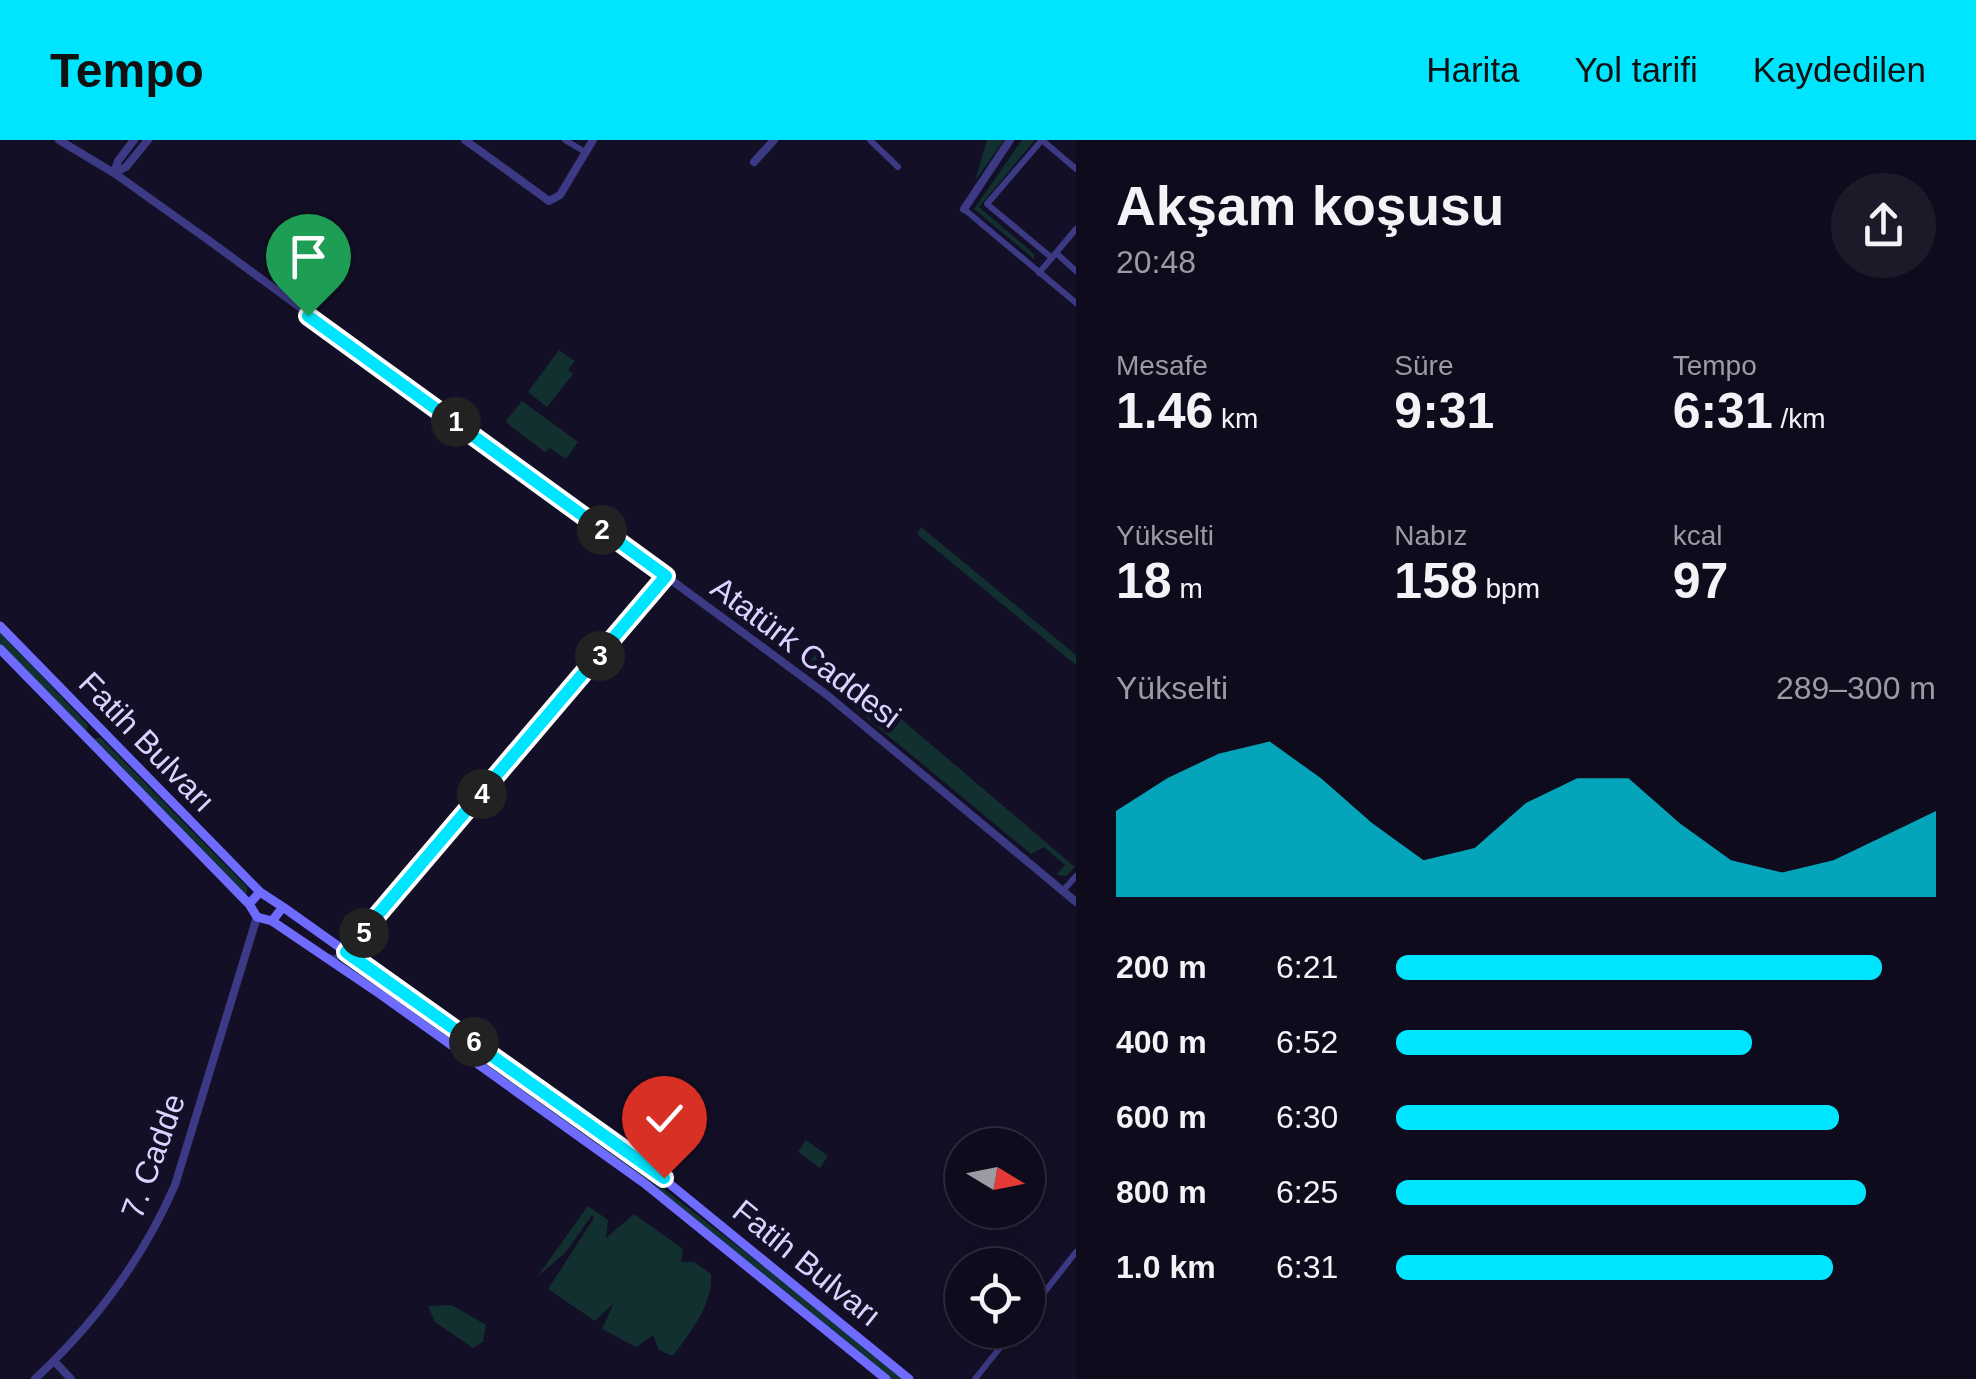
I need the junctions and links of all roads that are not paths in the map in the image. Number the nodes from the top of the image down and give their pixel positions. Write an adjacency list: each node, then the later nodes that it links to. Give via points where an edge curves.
1 (59, 140): 16 (street, Atatürk Caddesi)
2 (134, 140): 16 (street)
3 (148, 140): 16 (street)
4 (465, 140): 11 (street)
5 (566, 140): 12 (street)
6 (593, 140): 12 (street)
7 (774, 140): 13 (street)
8 (870, 140): 14 (street)
9 (1010, 140): 17 (street)
10 (1042, 140): 15 (street); 19 (street, via 987,204)
11 (478, 144): 12 (street, via 549,201)
12 (585, 152)
13 (754, 162)
14 (898, 167)
15 (1076, 169)
16 (114, 173): 23 (street, Atatürk Caddesi)
17 (964, 209): 21 (street)
18 (1076, 229): 19 (street)
19 (1054, 255): 20 (street); 21 (street)
20 (1076, 270)
21 (1039, 273): 22 (street)
22 (1076, 304)
23 (666, 576): 28 (street, Atatürk Caddesi, via 826,695); 35 (street)
24 (0, 626): 27 (main road, Fatih Bulvarı)
25 (0, 649): 30 (main road, Fatih Bulvarı)
26 (1076, 876): 28 (street)
27 (260, 892): 30 (main road); 31 (main road, Fatih Bulvarı)
28 (1063, 892): 29 (street, Atatürk Caddesi)
29 (1076, 902)
30 (249, 904): 32 (main road, Fatih Bulvarı)
31 (283, 907): 33 (main road); 35 (main road, Fatih Bulvarı)
32 (258, 917): 33 (main road, Fatih Bulvarı); 39 (street, 7. Cadde, via 156,1228 124,1280)
33 (272, 922): 34 (main road, Fatih Bulvarı)
34 (314, 948): 35 (street, via 334,960); 42 (main road, Fatih Bulvarı, via 644,1183)
35 (346, 952): 43 (main road, Fatih Bulvarı, via 664,1178)
36 (1076, 1252): 37 (street)
37 (1045, 1291)
38 (1000, 1348): 44 (street)
39 (54, 1361): 40 (street, 7. Cadde); 41 (street)
40 (35, 1379)
41 (72, 1379)
42 (886, 1379)
43 (909, 1379)
44 (975, 1379)

